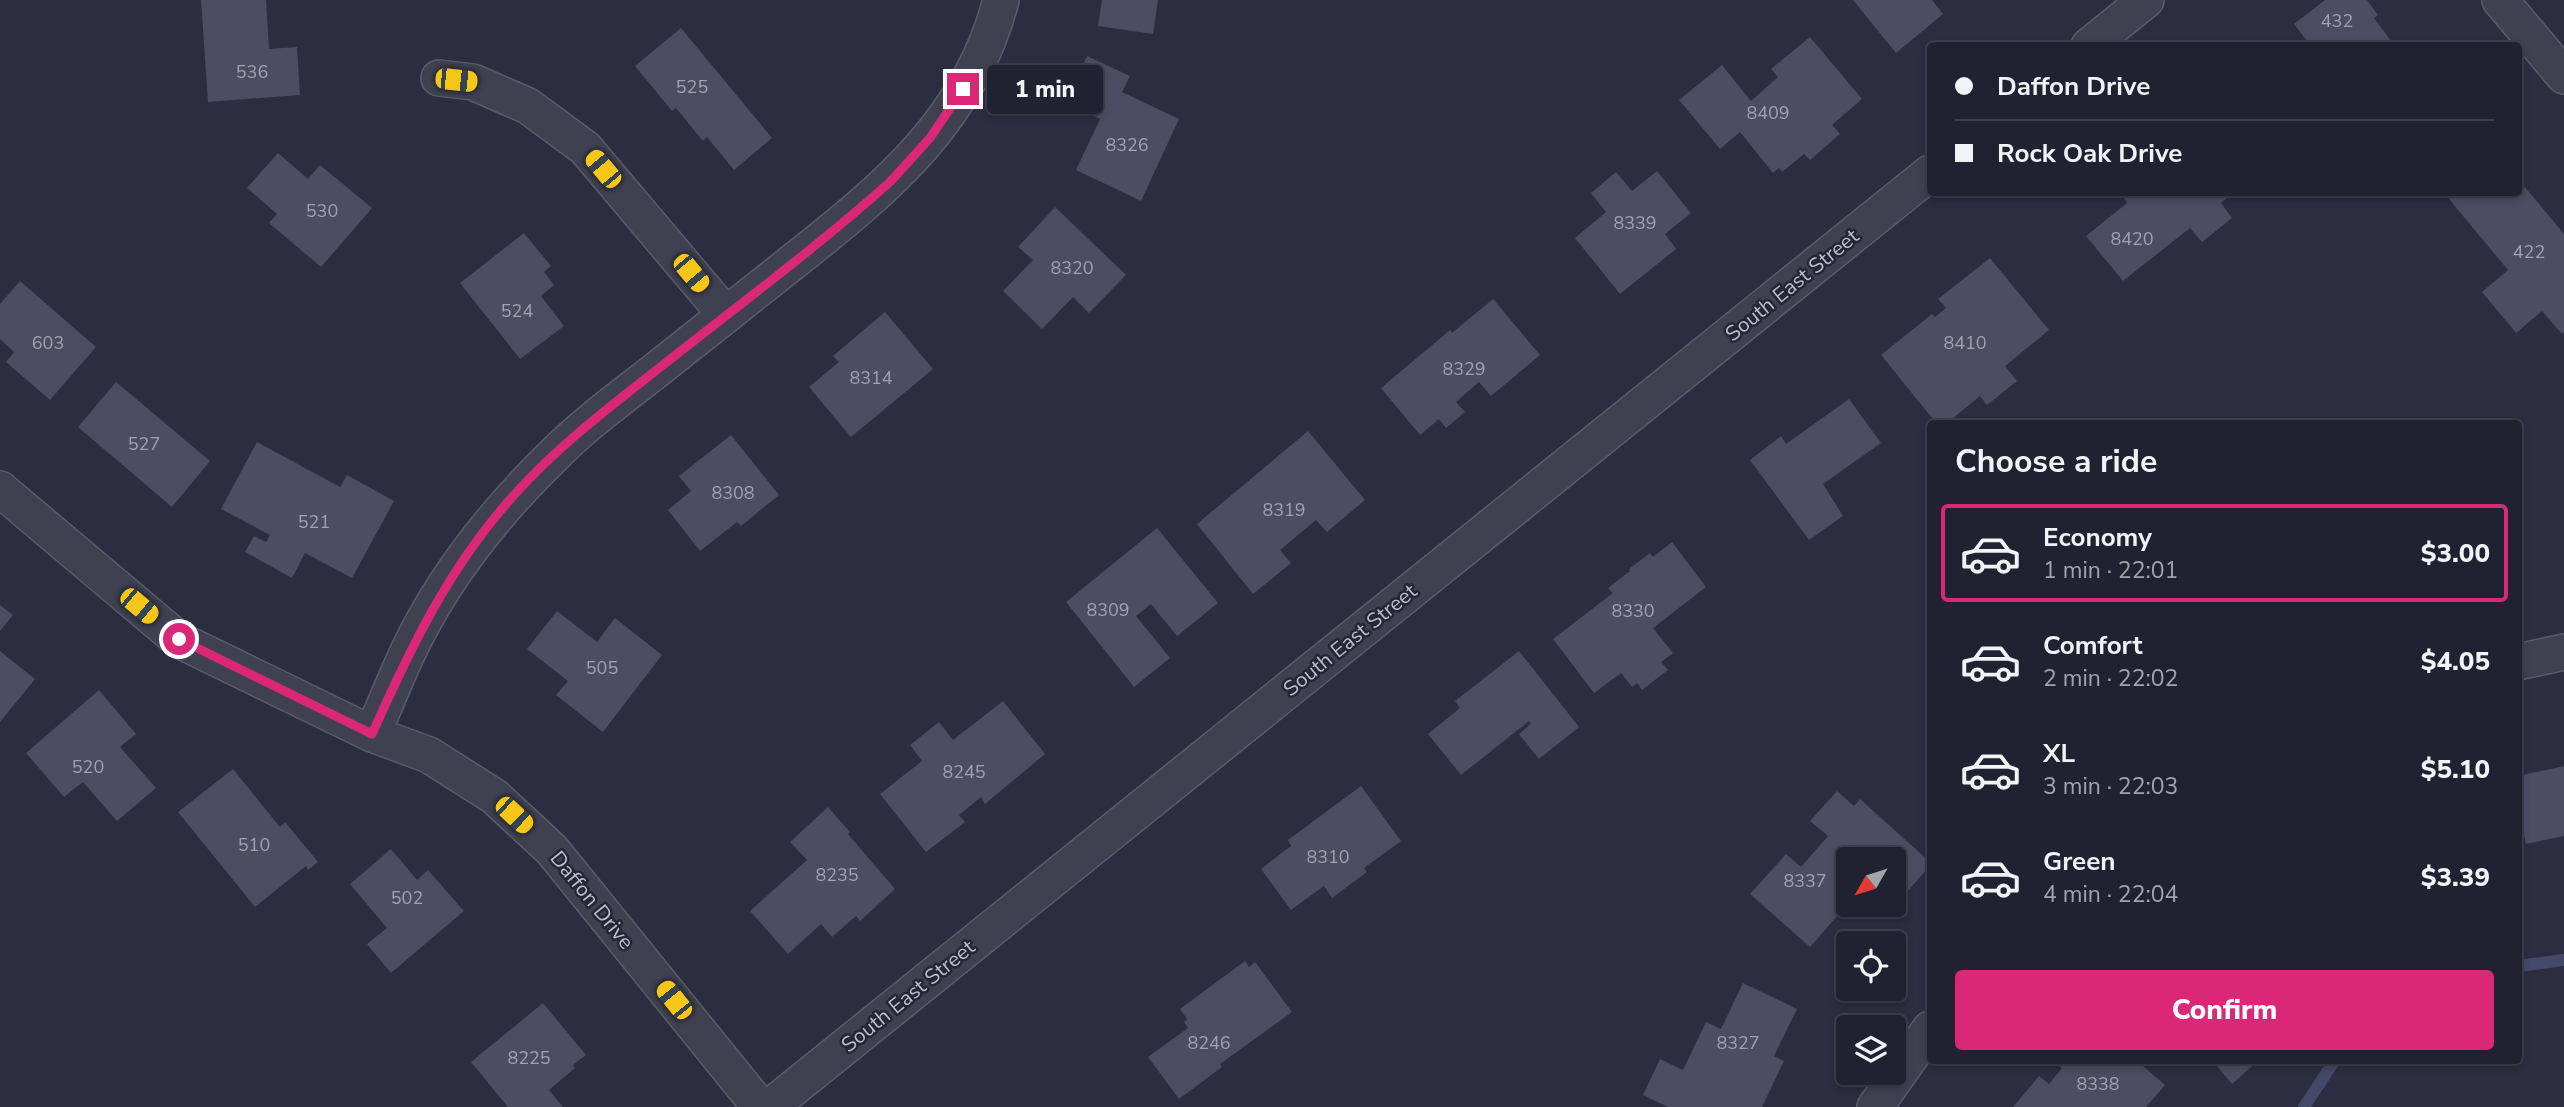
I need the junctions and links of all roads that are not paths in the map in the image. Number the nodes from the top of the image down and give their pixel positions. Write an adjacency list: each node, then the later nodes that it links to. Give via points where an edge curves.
1 (1001, 0): 8 (street, via 973,71 916,154 860,209)
2 (2146, 0): 4 (street)
3 (2500, 0): 5 (street)
4 (2094, 42)
5 (2564, 76)
6 (439, 78): 8 (street, via 473,82 528,106 585,148)
7 (1927, 175): 15 (street, South East Street)
8 (726, 315): 12 (street, via 579,432 507,503 435,603)
9 (0, 489): 12 (street, Daffon Drive, via 179,639)
10 (2564, 652): 11 (street)
11 (2522, 661)
12 (372, 734): 14 (street, Daffon Drive, via 429,755 495,797 552,850)
13 (1927, 1033): 16 (street)
14 (760, 1107)
15 (770, 1107)
16 (1875, 1107)

